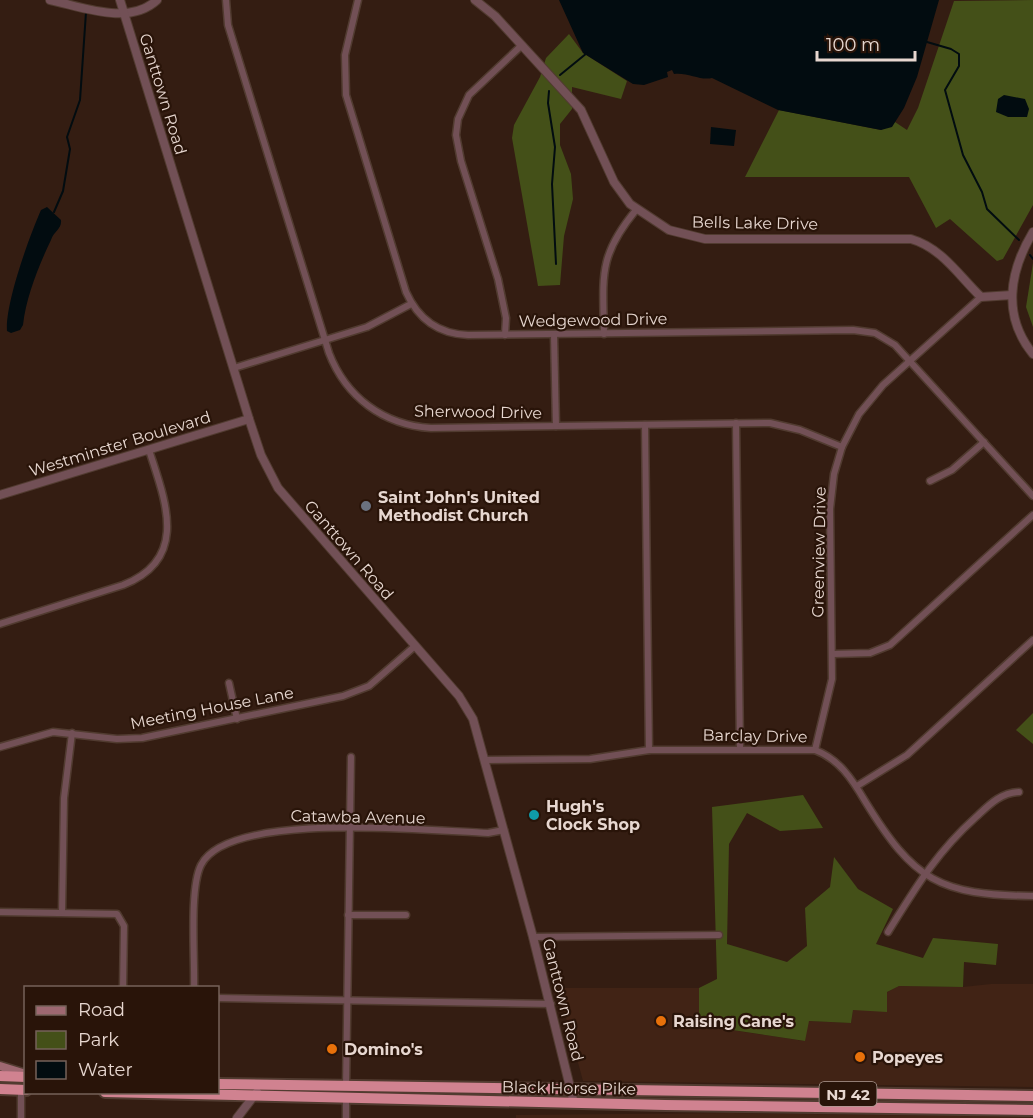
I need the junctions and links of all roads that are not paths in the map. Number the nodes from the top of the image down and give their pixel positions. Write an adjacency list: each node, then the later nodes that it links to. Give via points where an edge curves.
1 (50, 0): 7 (street)
2 (120, 0): 7 (street, Ganttown Road)
3 (157, 0): 7 (street, via 148,7)
4 (226, 0): 17 (street, Sherwood Drive, via 228,25)
5 (358, 0): 13 (street, Wedgewood Drive, via 345,55 346,95)
6 (475, 0): 8 (street, Bells Lake Drive)
7 (124, 13): 20 (street, Ganttown Road)
8 (522, 45): 9 (street, Bells Lake Drive, via 585,116 614,182); 15 (street, via 469,95 457,127 461,161 501,292)
9 (636, 210): 12 (street, Bells Lake Drive, via 669,230 705,239 911,239 939,254); 14 (street, via 607,253 603,276)
10 (1033, 232): 11 (street, via 1017,263)
11 (1012, 295): 12 (street); 18 (street, via 1014,321)
12 (981, 297): 19 (street, Greenview Drive)
13 (411, 304): 15 (street, Wedgewood Drive, via 440,330 460,335); 17 (street, via 379,323)
14 (604, 333): 16 (street, Wedgewood Drive); 19 (street, Wedgewood Drive, via 861,331 888,340)
15 (505, 335): 16 (street, Wedgewood Drive)
16 (554, 335): 24 (street)
17 (324, 340): 20 (street); 24 (street, Sherwood Drive, via 333,364 351,390 367,406 393,420 443,428)
18 (1033, 354)
19 (909, 361): 25 (street, Wedgewood Drive); 26 (street, Greenview Drive, via 868,403)
20 (234, 368): 21 (street, Ganttown Road)
21 (249, 419): 27 (street, Westminster Boulevard); 34 (street, Ganttown Road, via 278,488)
22 (736, 423): 23 (street, Sherwood Drive); 26 (street, Sherwood Drive, via 779,424); 40 (street)
23 (645, 425): 24 (street, Sherwood Drive); 41 (street)
24 (555, 426)
25 (984, 442): 28 (street, via 952,470); 30 (street, Wedgewood Drive)
26 (842, 447): 35 (street, Greenview Drive, via 830,509)
27 (149, 450): 29 (street, Westminster Boulevard); 32 (street, via 168,517 164,545 152,565 142,576 123,585)
28 (930, 481)
29 (0, 495)
30 (1033, 496)
31 (1033, 515): 35 (street, via 890,645 870,653)
32 (0, 624)
33 (1033, 640): 45 (street, via 914,749)
34 (415, 646): 37 (street, Meeting House Lane, via 361,690); 44 (street, Ganttown Road, via 466,707)
35 (832, 654): 42 (street, Greenview Drive, via 831,689)
36 (229, 684): 37 (street)
37 (237, 718): 38 (street, Meeting House Lane, via 136,739)
38 (72, 733): 39 (street, Meeting House Lane, via 45,734); 52 (street, via 63,805)
39 (0, 747)
40 (740, 748): 41 (street, Barclay Drive); 42 (street, Barclay Drive)
41 (649, 750): 44 (street, Barclay Drive, via 590,759)
42 (814, 750): 45 (street, Barclay Drive, via 838,764)
43 (351, 758): 47 (street)
44 (486, 760): 48 (street, Ganttown Road)
45 (857, 786): 49 (street, Barclay Drive, via 896,848)
46 (1019, 792): 49 (street, via 1004,794 993,802 949,841)
47 (349, 829): 48 (street, Catawba Avenue, via 488,833); 53 (street); 59 (street, Catawba Avenue, via 289,828 230,841 208,854 195,886)
48 (504, 830): 57 (street, Ganttown Road)
49 (925, 874): 50 (street, Barclay Drive, via 945,886 969,893); 55 (street)
50 (1033, 896)
51 (0, 912): 52 (street)
52 (62, 912): 58 (street, via 120,916 124,926)
53 (348, 915): 54 (street); 61 (street)
54 (406, 915)
55 (888, 932)
56 (719, 935): 57 (street)
57 (533, 937): 62 (street, Ganttown Road)
58 (123, 986)
59 (194, 986)
60 (219, 998): 61 (street)
61 (348, 1002): 62 (street); 72 (street)
62 (551, 1004): 71 (street, Ganttown Road)
63 (0, 1066): 64 (main road)
64 (24, 1074)
65 (24, 1075): 66 (highway)
66 (0, 1076)
67 (219, 1084): 68 (highway, Black Horse Pike / NJ 42)
68 (261, 1086): 72 (highway, Black Horse Pike / NJ 42); 76 (street)
69 (0, 1089): 70 (highway)
70 (23, 1090): 80 (street)
71 (571, 1091): 72 (highway, Black Horse Pike / NJ 42); 74 (highway, Black Horse Pike / NJ 42); 77 (street, Ganttown Road)
72 (346, 1093): 76 (highway, Black Horse Pike / NJ 42); 77 (highway, Black Horse Pike / NJ 42); 82 (street)
73 (165, 1094): 76 (highway, Black Horse Pike / NJ 42)
74 (953, 1095): 75 (highway, Black Horse Pike / NJ 42); 78 (highway, via 946,1100 873,1101)
75 (1033, 1096)
76 (255, 1097): 81 (street)
77 (574, 1103): 78 (highway, Black Horse Pike / NJ 42)
78 (867, 1107): 79 (highway, Black Horse Pike / NJ 42)
79 (1033, 1110)
80 (21, 1118)
81 (237, 1118)
82 (346, 1118)

